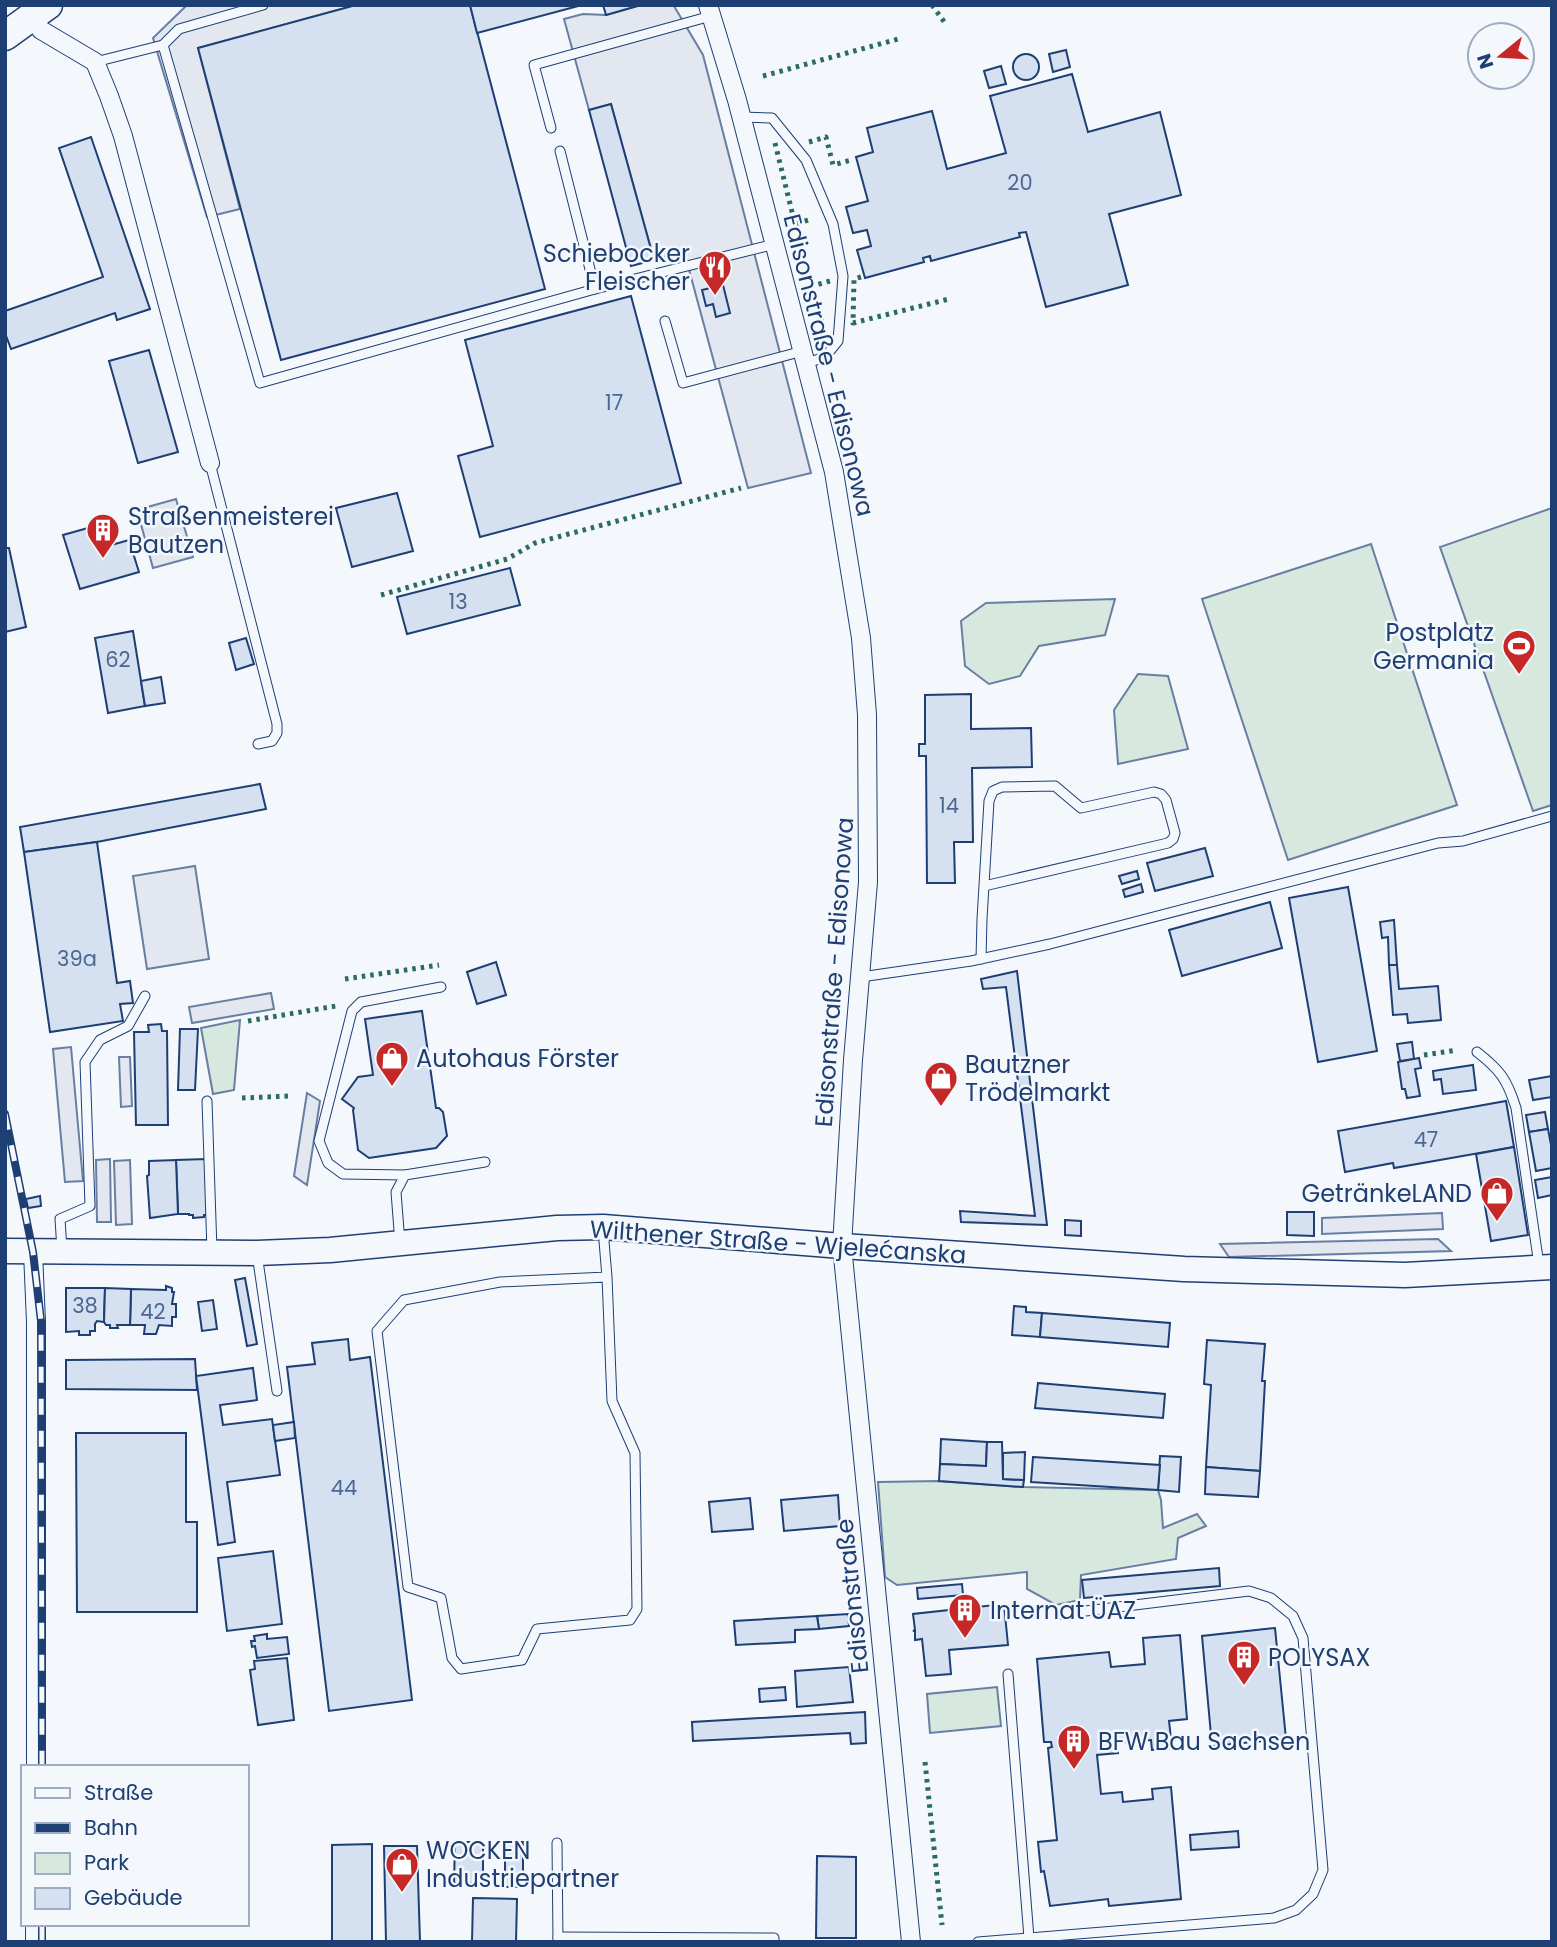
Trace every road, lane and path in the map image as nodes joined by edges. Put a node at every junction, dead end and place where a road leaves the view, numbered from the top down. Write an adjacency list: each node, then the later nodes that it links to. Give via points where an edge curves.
1 (263, 5): 5 (lane, via 179,29)
2 (710, 10): 7 (street, Edisonstraße - Edisonowa); 8 (lane, via 534,65)
3 (40, 11): 4 (main road); 6 (street, via 41,30)
4 (5, 36)
5 (163, 45): 6 (lane); 11 (lane, via 260,383)
6 (95, 62): 14 (street, via 123,136)
7 (742, 117): 10 (street, Edisonstraße - Edisonowa); 13 (lane, via 772,118 806,160 833,224 843,276 838,341 825,357)
8 (551, 128)
9 (560, 151): 11 (lane)
10 (775, 244): 11 (lane); 13 (street, Edisonstraße - Edisonowa)
11 (596, 289)
12 (665, 321): 13 (lane, via 683,383)
13 (805, 357): 19 (street, Edisonstraße - Edisonowa, via 834,472 867,715 868,882)
14 (210, 463): 15 (lane, via 277,724 272,741)
15 (258, 744)
16 (1552, 816): 18 (lane)
17 (984, 886): 17 (lane, via 993,791 1055,786 1081,808 1154,792 1166,800 1175,833 1168,844); 18 (lane)
18 (981, 958): 19 (lane)
19 (861, 977): 28 (street, Edisonstraße - Edisonowa)
20 (441, 987): 25 (lane, via 361,1002 352,1011 319,1141 328,1163 343,1174)
21 (145, 996): 31 (lane, via 128,1026 100,1040 85,1062 90,1206 61,1219)
22 (1477, 1052): 34 (lane, via 1498,1068 1510,1089)
23 (206, 1101): 32 (lane)
24 (485, 1162): 25 (lane)
25 (405, 1175): 27 (lane, via 396,1192)
26 (603, 1227): 27 (main road, Wilthener Straße - Wjelećanska); 28 (main road, Wilthener Straße - Wjelećanska); 35 (lane)
27 (400, 1245): 33 (main road, Wilthener Straße - Wjelećanska)
28 (842, 1246): 34 (main road, Wilthener Straße - Wjelećanska, via 1184,1269 1405,1275); 44 (street, Edisonstraße)
29 (5, 1251): 30 (main road, Wilthener Straße - Wjelećanska)
30 (33, 1252): 31 (main road, Wilthener Straße - Wjelećanska); 39 (street)
31 (62, 1252): 32 (main road, Wilthener Straße - Wjelećanska)
32 (212, 1253): 33 (main road, Wilthener Straße - Wjelećanska)
33 (257, 1253): 36 (lane)
34 (1546, 1268)
35 (607, 1277): 35 (lane, via 500,1282 404,1300 377,1331 408,1587 441,1598 452,1658 461,1669 522,1660 537,1629 630,1620 637,1609 635,1453 612,1401)
36 (276, 1391)
37 (1061, 1614): 41 (lane, via 1249,1591 1272,1598 1293,1616 1303,1638 1323,1870 1313,1894 1296,1910 1273,1917)
38 (1008, 1674): 41 (lane)
39 (36, 1765)
40 (557, 1843): 42 (lane)
41 (1028, 1938): 45 (lane)
42 (558, 1940): 43 (lane, via 774,1938)
43 (774, 1942)
44 (911, 1942)
45 (978, 1942)

